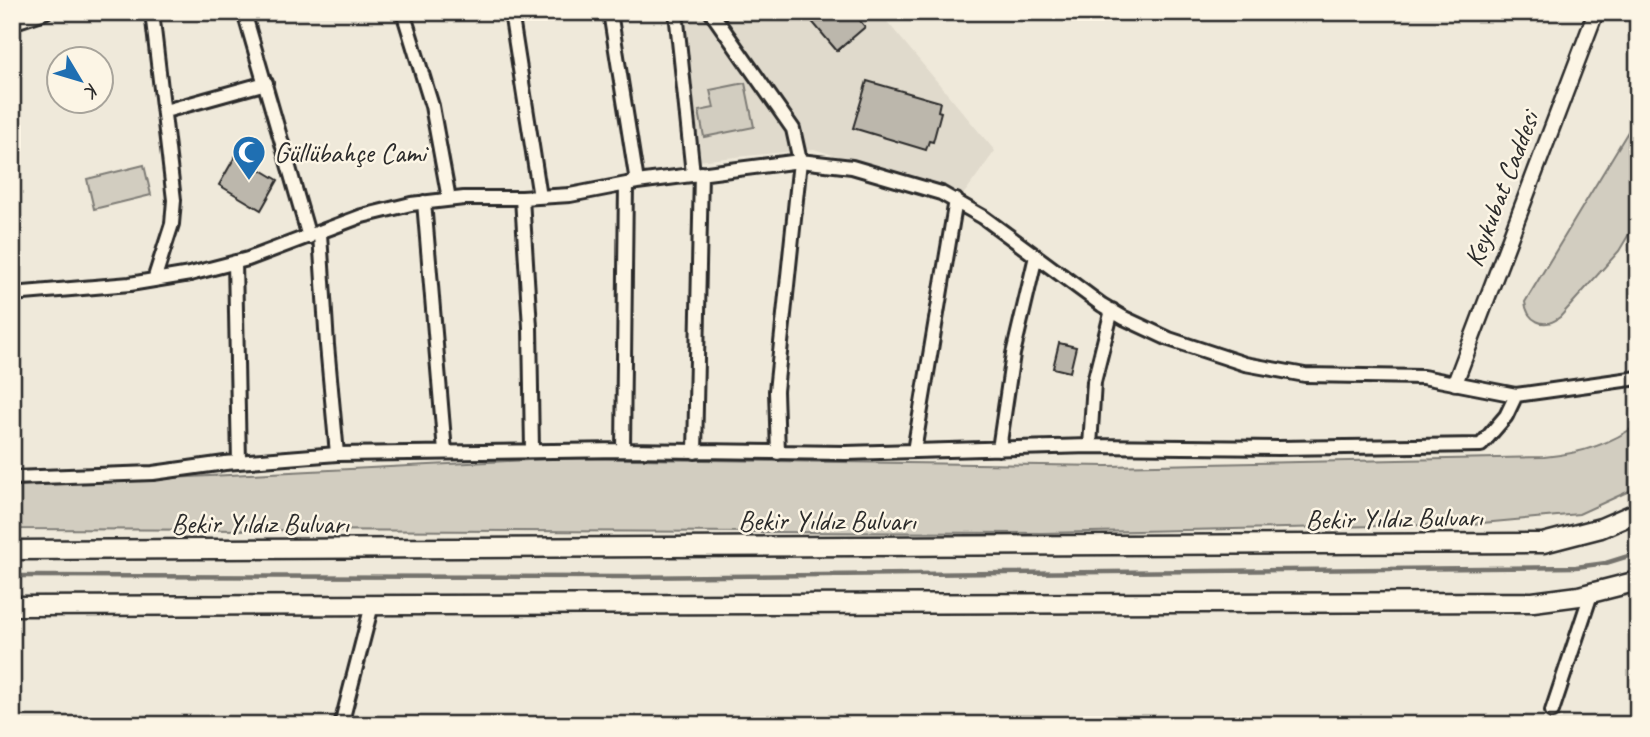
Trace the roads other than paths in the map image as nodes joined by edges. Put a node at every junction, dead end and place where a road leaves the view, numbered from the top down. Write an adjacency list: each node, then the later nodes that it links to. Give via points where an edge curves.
1 (45, 12): 10 (street)
2 (152, 12): 12 (street)
3 (244, 12): 11 (street)
4 (403, 12): 18 (street, via 432,106)
5 (511, 12): 16 (street)
6 (610, 12): 15 (street)
7 (676, 12): 14 (street)
8 (711, 12): 13 (street, via 793,129)
9 (1596, 12): 28 (street, Keykubat Caddesi)
10 (12, 23)
11 (266, 83): 12 (street); 21 (street)
12 (164, 111): 24 (street, via 174,200 172,224)
13 (800, 161): 14 (street); 19 (street, via 852,167); 37 (street, via 776,391)
14 (697, 174): 15 (street); 35 (street)
15 (632, 183): 16 (street); 33 (street)
16 (540, 197): 17 (street)
17 (522, 198): 18 (street); 32 (street)
18 (449, 199): 20 (street)
19 (956, 200): 22 (street); 34 (street)
20 (424, 202): 21 (street, via 362,216); 36 (street)
21 (314, 235): 23 (street); 38 (street)
22 (1036, 256): 26 (street); 31 (street, via 1015,343)
23 (235, 262): 24 (street); 39 (street)
24 (154, 280): 25 (street)
25 (12, 294)
26 (1112, 310): 28 (street, via 1169,339 1263,369 1305,375 1399,375); 30 (street, via 1094,382)
27 (1638, 379): 29 (street)
28 (1455, 383): 29 (street)
29 (1516, 396): 30 (street, via 1481,445)
30 (1090, 446): 31 (street)
31 (999, 449): 34 (street)
32 (532, 450): 33 (street); 36 (street)
33 (624, 450): 35 (street)
34 (914, 451): 37 (street)
35 (695, 452): 37 (street)
36 (445, 453): 38 (street)
37 (778, 453)
38 (337, 454): 39 (street)
39 (239, 462): 40 (street, via 153,473)
40 (12, 478)
41 (1638, 512): 42 (main road, Bekir Yıldız Bulvarı, via 1601,528 1543,543)
42 (12, 550)
43 (1638, 581): 44 (main road)
44 (1591, 594): 45 (main road, via 1533,602); 47 (street)
45 (372, 604): 46 (main road); 48 (street)
46 (12, 606)
47 (1552, 711)
48 (341, 725)

